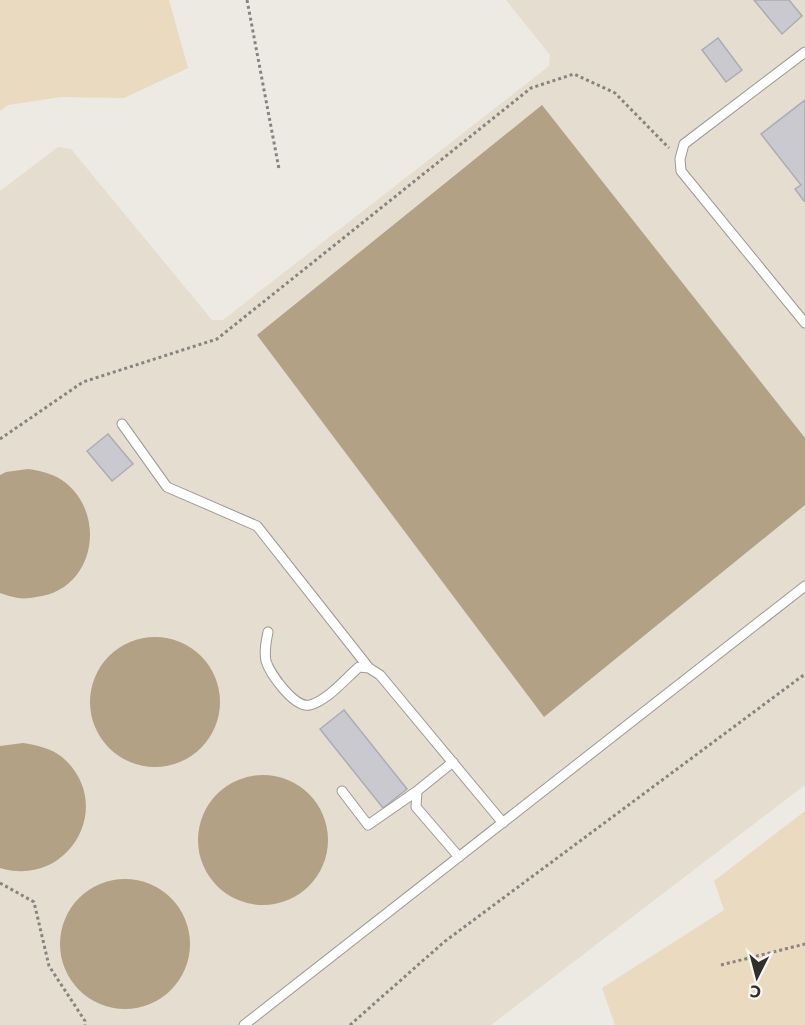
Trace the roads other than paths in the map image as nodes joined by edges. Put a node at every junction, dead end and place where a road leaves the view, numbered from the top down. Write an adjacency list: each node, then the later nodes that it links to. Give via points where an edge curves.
1 (805, 52): 2 (lane, via 684,144 680,159 681,171)
2 (804, 321)
3 (122, 424): 6 (lane, via 167,487 257,526)
4 (805, 586): 10 (lane)
5 (268, 632): 6 (lane, via 266,660 274,677 298,704 308,706 321,700 359,667)
6 (369, 668): 7 (lane, via 380,675)
7 (453, 762): 9 (lane); 10 (lane)
8 (342, 791): 9 (lane, via 368,825)
9 (417, 791): 11 (lane, via 416,807)
10 (503, 823): 11 (lane)
11 (459, 857): 12 (lane)
12 (244, 1025)

